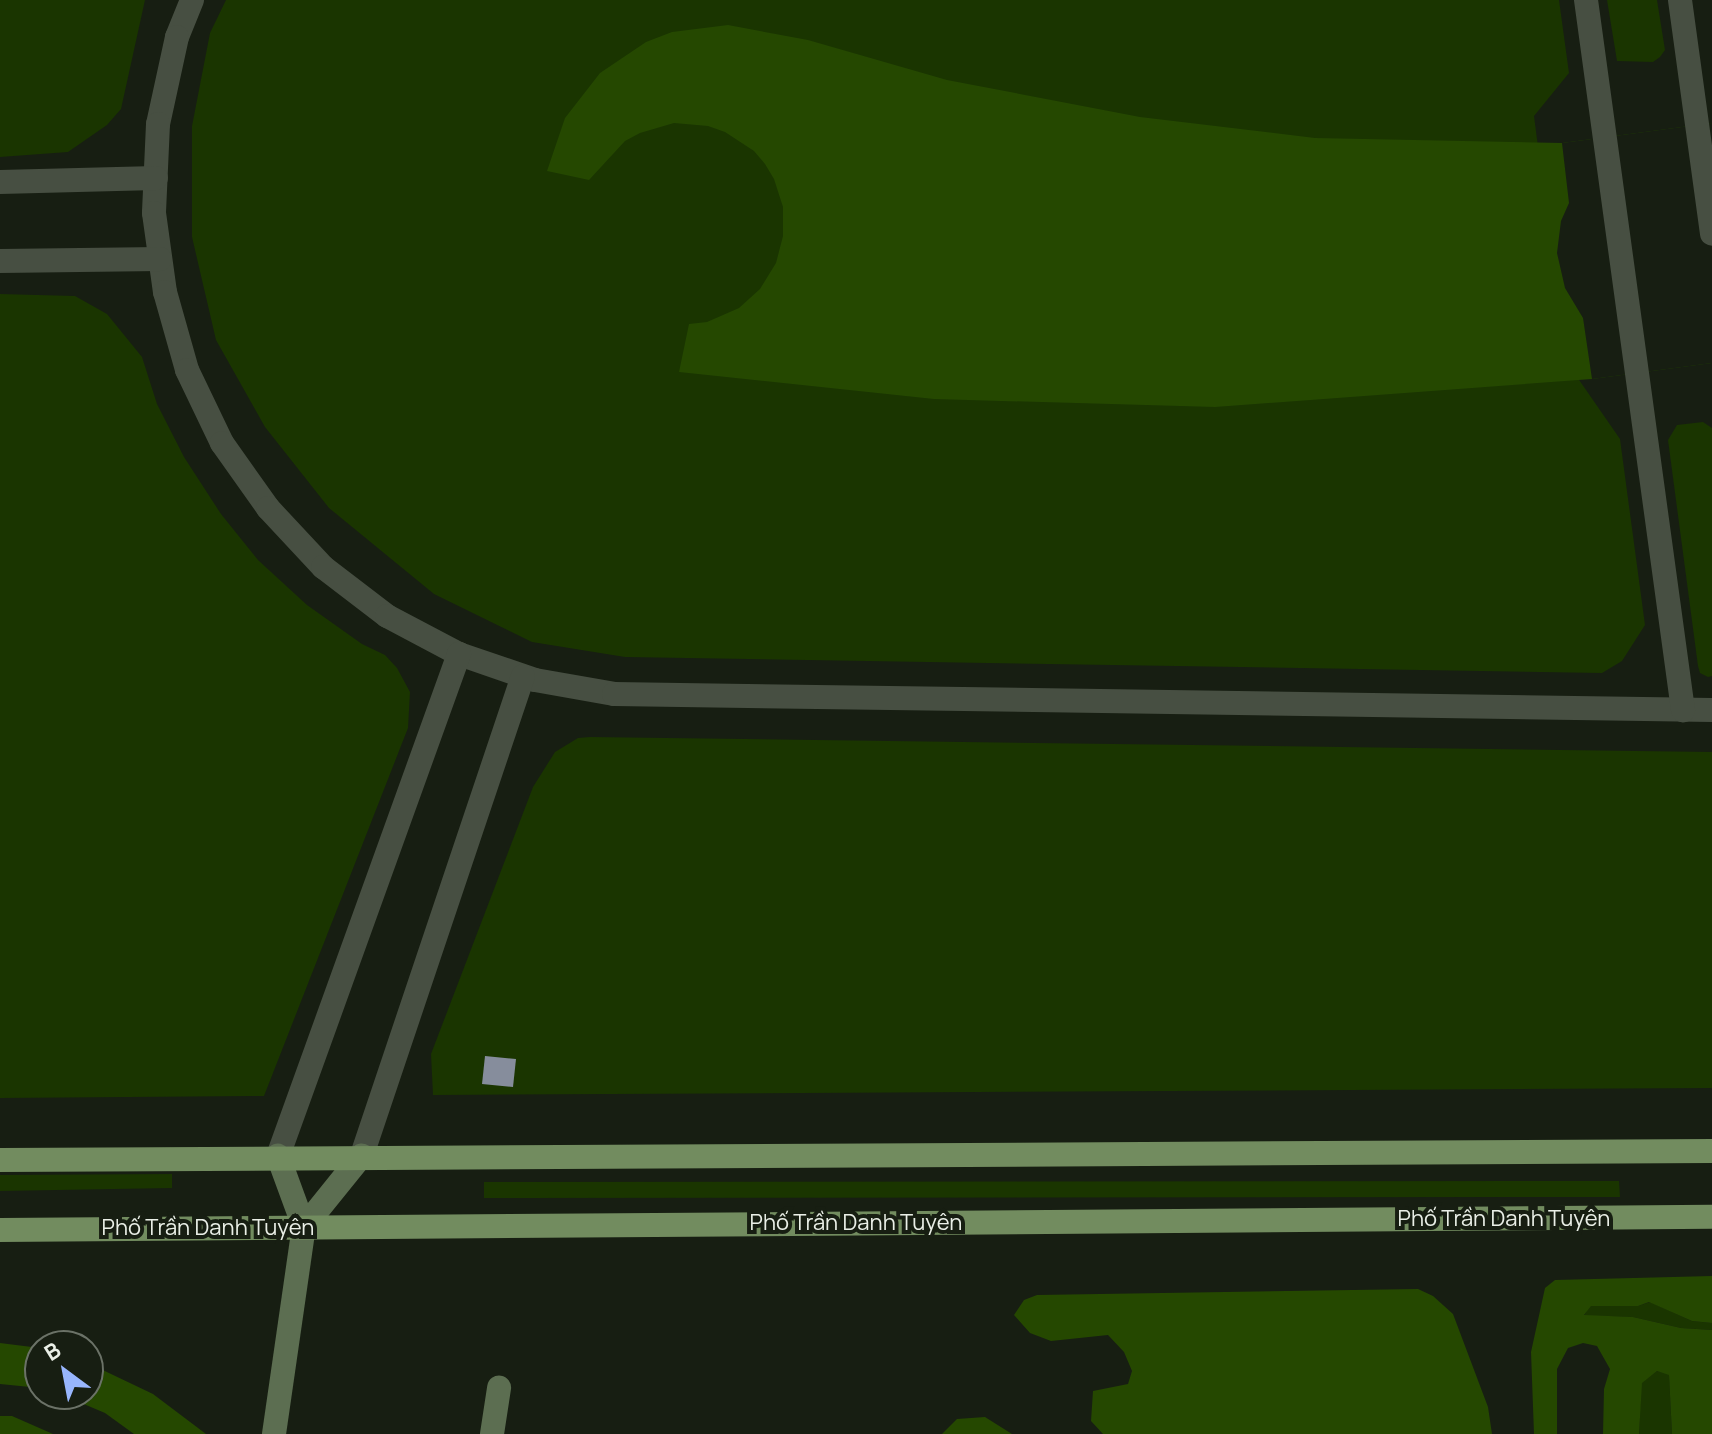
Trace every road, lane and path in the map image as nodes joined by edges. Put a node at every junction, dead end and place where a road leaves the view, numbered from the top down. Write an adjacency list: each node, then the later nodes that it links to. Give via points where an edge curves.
1 (192, 0): 4 (street, via 177,37 158,124)
2 (1586, 0): 11 (street)
3 (1680, 0): 6 (street)
4 (156, 178): 5 (street); 7 (street)
5 (0, 182)
6 (1712, 234)
7 (160, 259): 8 (street); 9 (street, via 187,370 222,443 268,508 323,567 355,592 387,616)
8 (0, 261)
9 (459, 654): 10 (street); 15 (street)
10 (523, 676): 11 (street, via 614,694); 14 (street)
11 (1683, 710): 12 (street)
12 (1712, 710)
13 (1712, 1151): 14 (main road)
14 (362, 1155): 15 (main road); 18 (street)
15 (278, 1156): 16 (main road); 18 (street)
16 (0, 1160)
17 (1712, 1217): 18 (main road, Phố Trần Danh Tuyên)
18 (304, 1227): 19 (main road, Phố Trần Danh Tuyên); 21 (street)
19 (0, 1230)
20 (499, 1388): 22 (street)
21 (275, 1425)
22 (492, 1434)

